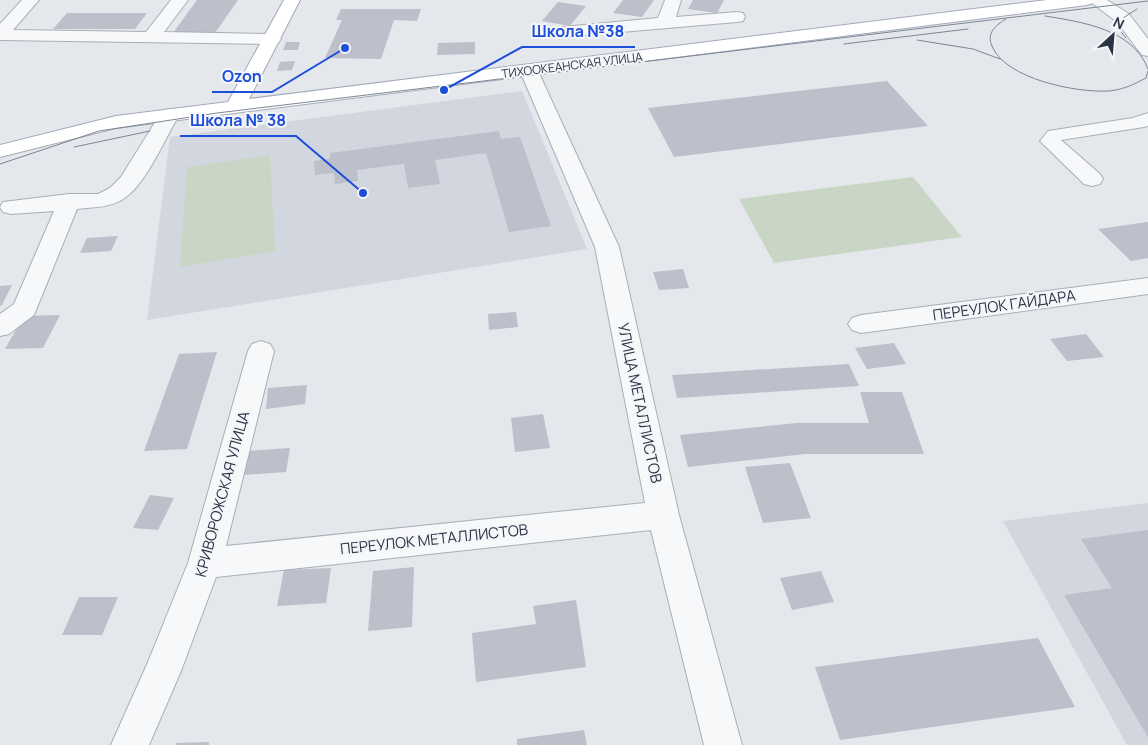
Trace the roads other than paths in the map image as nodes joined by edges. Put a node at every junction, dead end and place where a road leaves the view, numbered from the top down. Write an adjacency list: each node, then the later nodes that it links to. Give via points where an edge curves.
1 (31, 0): 11 (street)
2 (180, 0): 12 (street)
3 (292, 0): 13 (main road)
4 (673, 0): 9 (street)
5 (1087, 0): 7 (main road, ТИХООКЕАНСКАЯ УЛИЦА)
6 (1096, 0): 15 (street, via 1123,18)
7 (1066, 1): 14 (main road, ТИХООКЕАНСКАЯ УЛИЦА)
8 (739, 8): 9 (street); 14 (street)
9 (665, 22): 10 (street)
10 (564, 32)
11 (0, 35): 12 (street)
12 (151, 37): 13 (street)
13 (272, 39): 17 (main road)
14 (734, 45): 16 (main road, ТИХООКЕАНСКАЯ УЛИЦА)
15 (1148, 51)
16 (529, 71): 17 (main road, ТИХООКЕАНСКАЯ УЛИЦА); 28 (street, УЛИЦА МЕТАЛЛИСТОВ, via 607,247)
17 (236, 106): 18 (main road, ТИХООКЕАНСКАЯ УЛИЦА)
18 (169, 115): 20 (main road, ТИХООКЕАНСКАЯ УЛИЦА, via 116,122); 22 (street, via 130,181 118,193 102,200)
19 (1148, 118): 21 (street, via 1137,123 1055,135 1050,141)
20 (0, 151)
21 (1092, 179)
22 (69, 202): 23 (street); 26 (street, via 26,310)
23 (11, 207)
24 (1148, 286): 25 (street, ПЕРЕУЛОК ГАЙДАРА)
25 (861, 324)
26 (0, 327)
27 (261, 351): 29 (street, КРИВОРОЖСКАЯ УЛИЦА)
28 (664, 515): 29 (street, ПЕРЕУЛОК МЕТАЛЛИСТОВ); 31 (street, УЛИЦА МЕТАЛЛИСТОВ)
29 (205, 563): 30 (street, КРИВОРОЖСКАЯ УЛИЦА)
30 (130, 745)
31 (723, 745)

